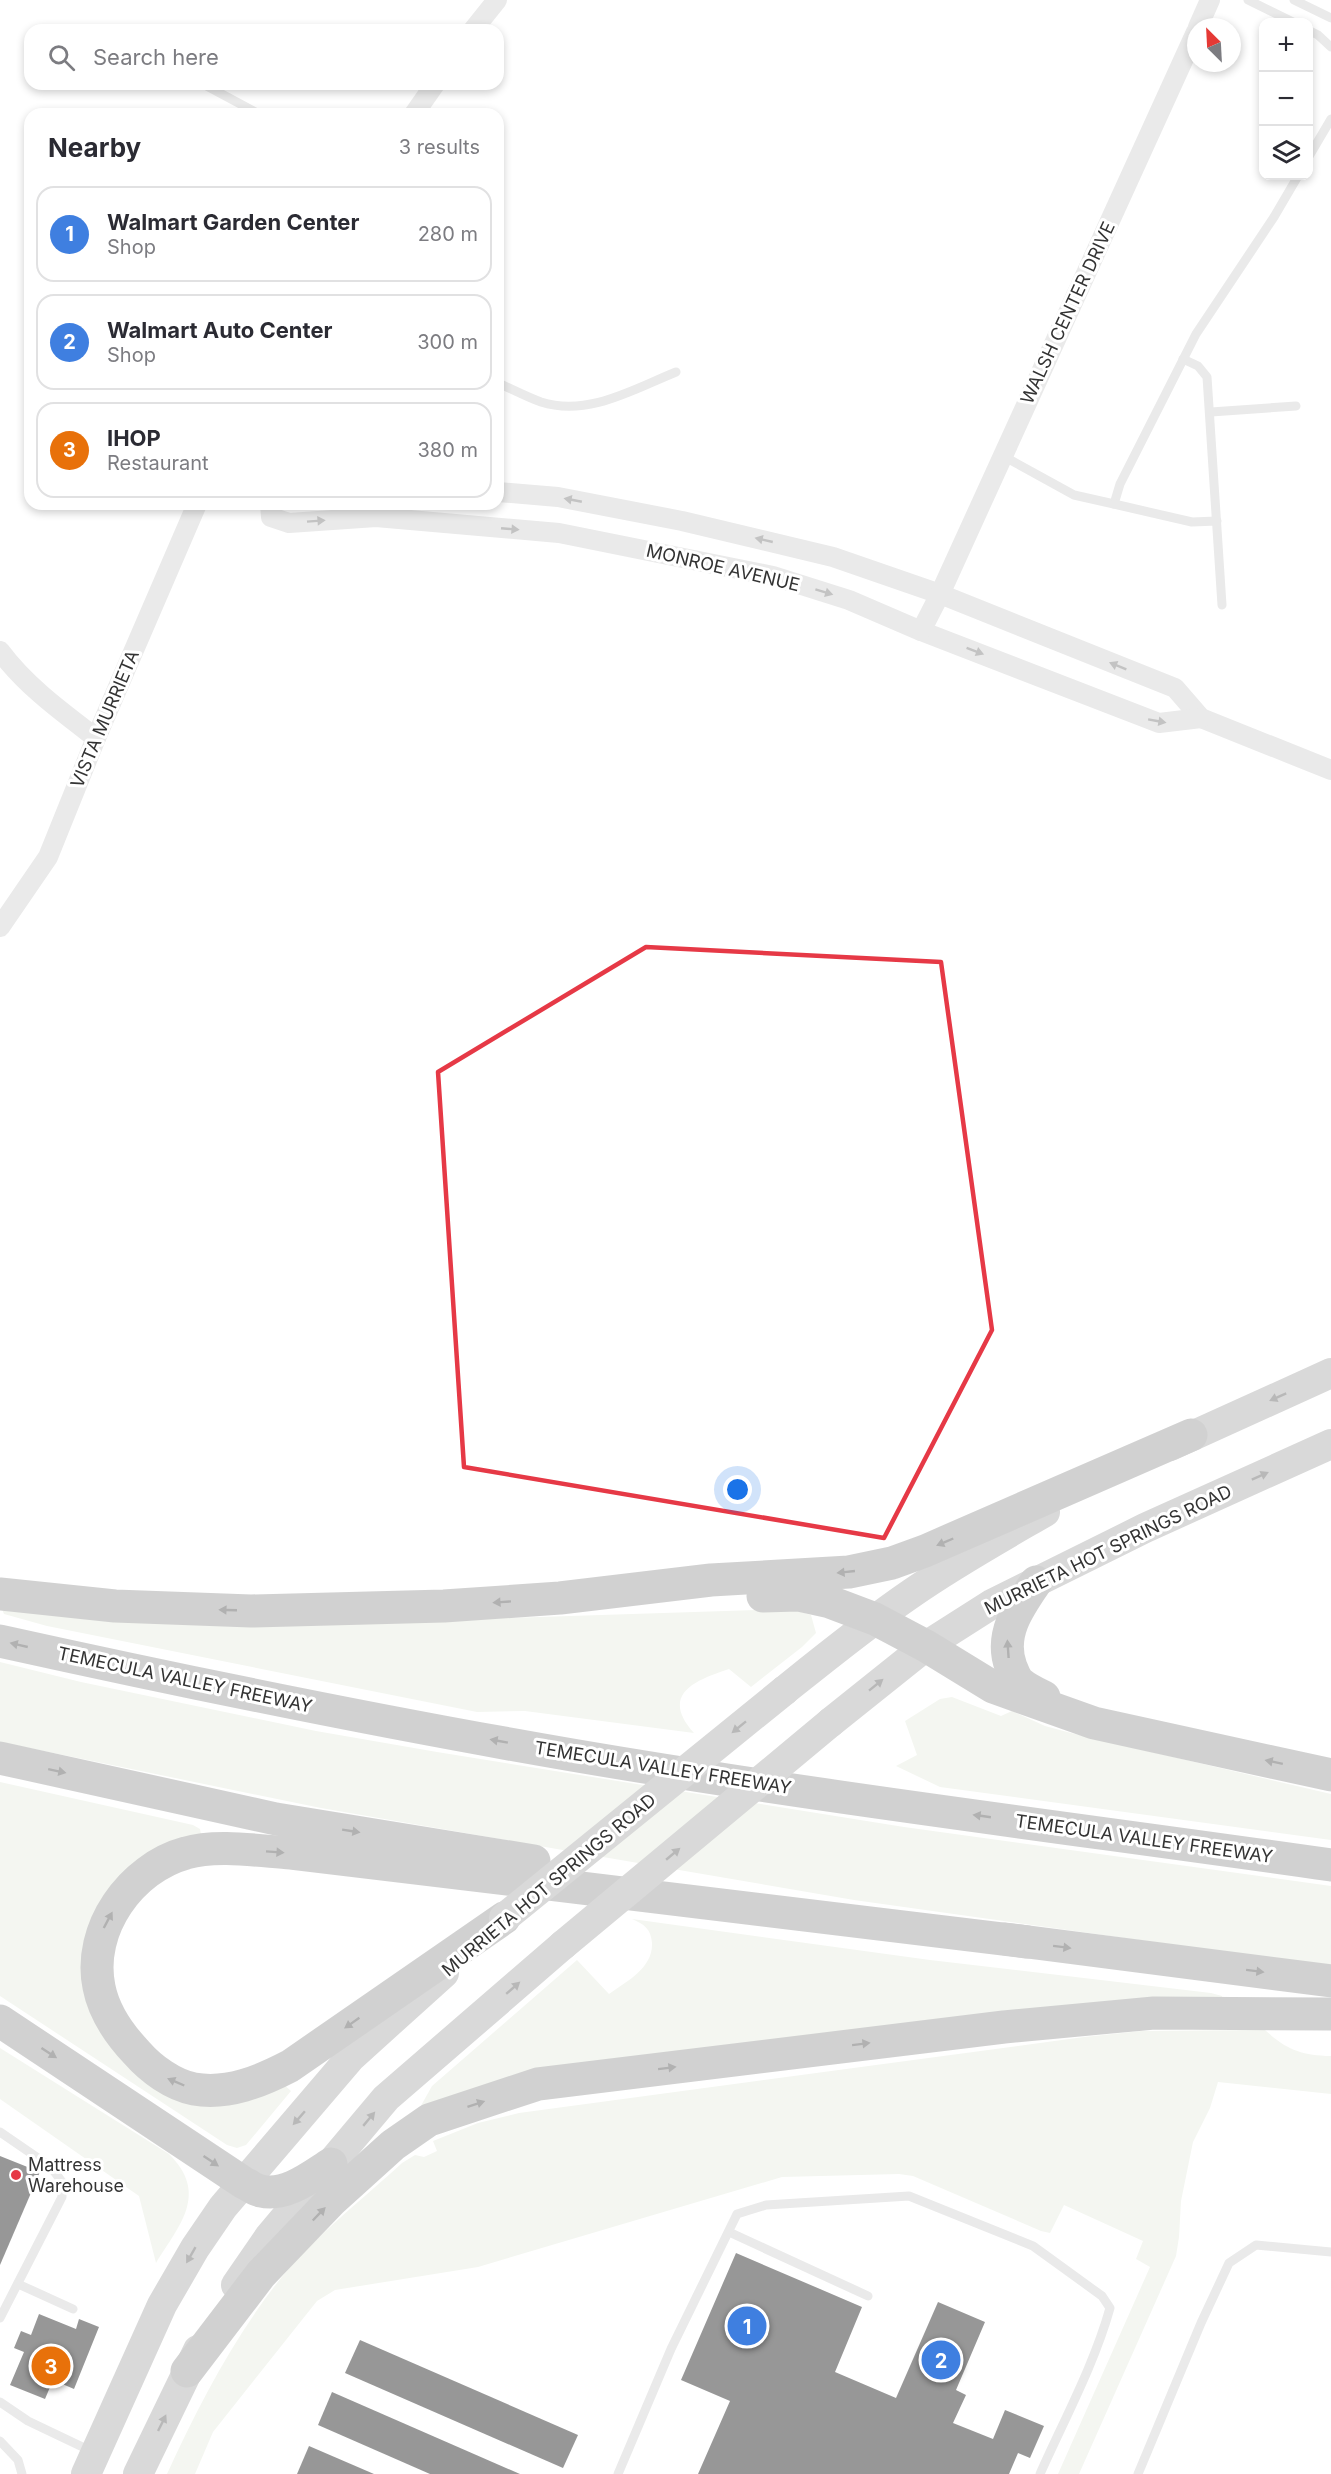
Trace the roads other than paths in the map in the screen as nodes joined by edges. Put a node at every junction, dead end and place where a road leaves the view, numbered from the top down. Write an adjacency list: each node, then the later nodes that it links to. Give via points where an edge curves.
1 (497, 0): 8 (street)
2 (1210, 0): 5 (street)
3 (1248, 0): 6 (lane)
4 (1294, 0): 7 (lane)
5 (1202, 18)
6 (1285, 18)
7 (1331, 18)
8 (478, 24)
9 (1313, 32): 10 (lane)
10 (1331, 47)
11 (1187, 52): 24 (street, WALSH CENTER DRIVE)
12 (213, 90): 14 (lane)
13 (431, 90): 15 (street)
14 (248, 108)
15 (418, 108)
16 (1331, 119): 17 (lane)
17 (1313, 150)
18 (1296, 180): 19 (lane)
19 (1183, 359): 23 (lane, via 1198,366 1207,377); 26 (lane, via 1120,484)
20 (676, 372): 21 (lane, via 587,405 542,402)
21 (504, 386)
22 (1296, 406): 23 (lane)
23 (1211, 411): 29 (lane)
24 (1003, 456): 26 (lane, via 1074,495); 30 (street, WALSH CENTER DRIVE)
25 (504, 492): 30 (street, MONROE AVENUE, one-way to 25, via 833,557 694,524 558,497)
26 (1114, 504): 29 (lane, via 1192,522)
27 (194, 510): 35 (street, VISTA MURRIETA)
28 (270, 510): 32 (street, MONROE AVENUE, one-way to 32, via 271,516 289,523 376,517 559,533 773,576 849,600)
29 (1217, 521): 31 (lane)
30 (940, 594): 32 (street, WALSH CENTER DRIVE); 34 (street, MONROE AVENUE, one-way to 30, via 1175,688)
31 (1222, 605)
32 (921, 631): 34 (street, MONROE AVENUE, one-way to 34, via 1159,723)
33 (0, 651): 35 (street, via 50,702)
34 (1201, 718): 36 (street, MONROE AVENUE)
35 (96, 738): 37 (street, VISTA MURRIETA, via 48,857)
36 (1331, 770)
37 (0, 927)
38 (1331, 1373): 39 (main road, MURRIETA HOT SPRINGS ROAD, one-way to 39)
39 (1191, 1435): 43 (highway, one-way to 43, via 892,1563 849,1572 711,1580); 44 (main road, MURRIETA HOT SPRINGS ROAD, via 1081,1491 977,1551)
40 (1331, 1444): 41 (main road, MURRIETA HOT SPRINGS ROAD, one-way to 40)
41 (1036, 1581): 46 (main road, MURRIETA HOT SPRINGS ROAD); 47 (highway, one-way to 41, via 1018,1682 1010,1665 1006,1647 1010,1627)
42 (0, 1594): 43 (highway, one-way to 42, via 397,1608 251,1611 115,1606)
43 (561, 1598): 44 (highway, via 798,1595)
44 (875, 1619): 46 (highway); 51 (main road, MURRIETA HOT SPRINGS ROAD, one-way to 51, bridge)
45 (0, 1641): 50 (highway, TEMECULA VALLEY FREEWAY, one-way to 45, via 829,1795 575,1755 327,1711)
46 (926, 1646): 47 (highway, via 993,1687); 57 (main road, MURRIETA HOT SPRINGS ROAD, one-way to 46, bridge, via 386,2098 563,1945)
47 (1094, 1723): 49 (highway, one-way to 47)
48 (0, 1758): 52 (highway, one-way to 52, via 276,1819)
49 (1331, 1775)
50 (1331, 1864)
51 (504, 1918): 52 (highway, one-way to 52, via 290,2066 260,2082 227,2089 194,2089 165,2077 145,2062 107,2012 99,1985 103,1930 117,1903 133,1884 186,1853 218,1849 291,1853); 58 (main road, MURRIETA HOT SPRINGS ROAD, one-way to 58, via 351,2057)
52 (1027, 1942): 53 (highway, one-way to 53)
53 (1331, 1981)
54 (1331, 2014): 65 (highway, one-way to 54, via 261,2274 331,2201 393,2145 429,2120 538,2084 1004,2027 1154,2013)
55 (0, 2021): 58 (highway, one-way to 58)
56 (0, 2132): 61 (lane, via 51,2167 62,2182 63,2197)
57 (331, 2164): 58 (highway, via 304,2182 282,2190 261,2192); 65 (main road, MURRIETA HOT SPRINGS ROAD, via 269,2237 216,2313)
58 (244, 2183): 68 (main road, MURRIETA HOT SPRINGS ROAD, one-way to 68, via 223,2206 162,2305)
59 (729, 2232): 62 (lane); 71 (lane, via 671,2349); 72 (lane, via 737,2214 765,2205 909,2196 1033,2246 1083,2281 1110,2308)
60 (1331, 2252): 73 (lane, via 1256,2245 1229,2263)
61 (18, 2284): 63 (lane); 64 (lane)
62 (868, 2296)
63 (73, 2309)
64 (0, 2318)
65 (187, 2371): 70 (main road, MURRIETA HOT SPRINGS ROAD, one-way to 65)
66 (0, 2402): 68 (lane)
67 (0, 2441): 69 (lane, via 18,2460)
68 (91, 2464)
69 (22, 2474)
70 (138, 2474)
71 (618, 2474)
72 (1040, 2474)
73 (1138, 2474)

